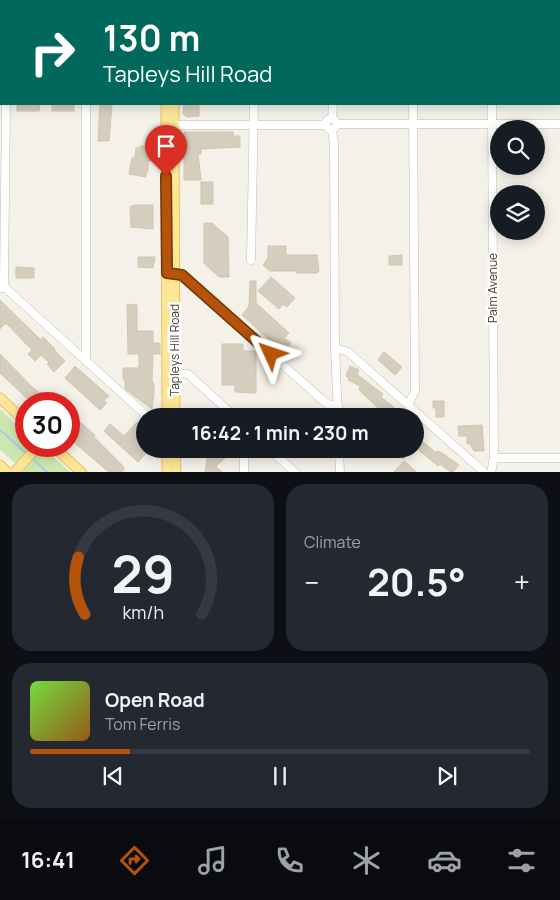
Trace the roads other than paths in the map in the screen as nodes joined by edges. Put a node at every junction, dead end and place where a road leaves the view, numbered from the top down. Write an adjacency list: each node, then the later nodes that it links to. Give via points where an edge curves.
1 (6, 105): 20 (street)
2 (86, 105): 22 (street)
3 (166, 105): 13 (main road, Tapleys Hill Road)
4 (174, 105): 13 (main road, Tapleys Hill Road)
5 (254, 105): 14 (street)
6 (333, 105): 10 (street)
7 (413, 105): 15 (street)
8 (492, 105): 9 (street, Palm Avenue)
9 (492, 120)
10 (332, 124): 14 (street); 15 (street); 21 (street)
11 (545, 124): 12 (street)
12 (560, 124)
13 (170, 125): 14 (street); 19 (main road, Tapleys Hill Road)
14 (254, 125): 18 (street)
15 (413, 125): 16 (street); 25 (street, via 415,391)
16 (490, 125)
17 (492, 175): 39 (street, Palm Avenue)
18 (251, 260)
19 (171, 273): 23 (main road, Tapleys Hill Road); 26 (street, via 182,275 326,404)
20 (1, 286): 22 (street)
21 (334, 348): 25 (street, via 348,352); 26 (street)
22 (86, 361): 27 (street)
23 (171, 372): 28 (main road, Tapleys Hill Road); 29 (main road, Tapleys Hill Road); 30 (street, via 188,374)
24 (0, 398): 31 (main road)
25 (408, 405): 50 (street)
26 (338, 406)
27 (138, 408)
28 (168, 408)
29 (174, 408)
30 (225, 408)
31 (15, 412)
32 (29, 457): 43 (main road)
33 (65, 457): 44 (main road)
34 (167, 458): 45 (main road)
35 (175, 458): 46 (main road)
36 (244, 458): 47 (street)
37 (280, 458): 48 (street)
38 (339, 458): 49 (street)
39 (494, 458): 40 (street); 51 (street, Palm Avenue)
40 (560, 458)
41 (0, 466): 42 (main road)
42 (8, 472)
43 (14, 472)
44 (82, 472)
45 (167, 472)
46 (176, 472)
47 (244, 472)
48 (296, 472)
49 (340, 472)
50 (485, 472)
51 (492, 472)

